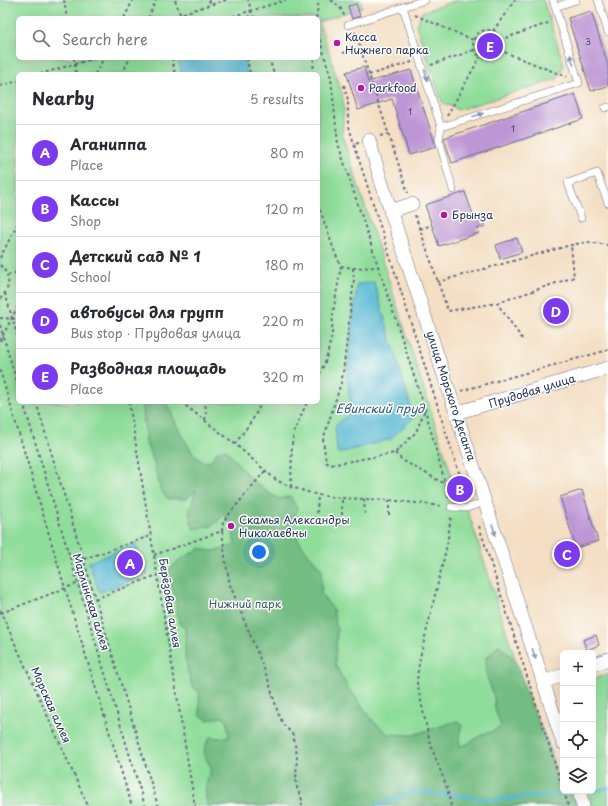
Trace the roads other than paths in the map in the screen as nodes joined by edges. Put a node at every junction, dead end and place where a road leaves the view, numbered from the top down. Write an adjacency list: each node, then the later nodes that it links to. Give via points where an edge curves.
1 (425, 0): 5 (lane)
2 (576, 0): 4 (lane)
3 (598, 0): 7 (lane)
4 (554, 3): 8 (lane, one-way to 4, via 579,83)
5 (403, 7): 6 (lane); 8 (lane, one-way to 8)
6 (348, 25)
7 (608, 32)
8 (441, 128): 10 (lane, via 440,145)
9 (369, 140): 13 (street, улица Морского Десанта)
10 (453, 190)
11 (608, 203): 14 (lane, via 597,173 568,183)
12 (412, 204): 13 (street)
13 (390, 211): 16 (street, улица Морского Десанта)
14 (581, 218)
15 (608, 368): 16 (street, Прудовая улица)
16 (456, 413): 17 (street, улица Морского Десанта)
17 (485, 502): 18 (lane, via 467,508); 22 (street, улица Морского Десанта, one-way to 22)
18 (451, 507)
19 (608, 659): 20 (street)
20 (596, 664)
21 (560, 676): 22 (street)
22 (543, 682): 23 (street, улица Морского Десанта)
23 (560, 734)

